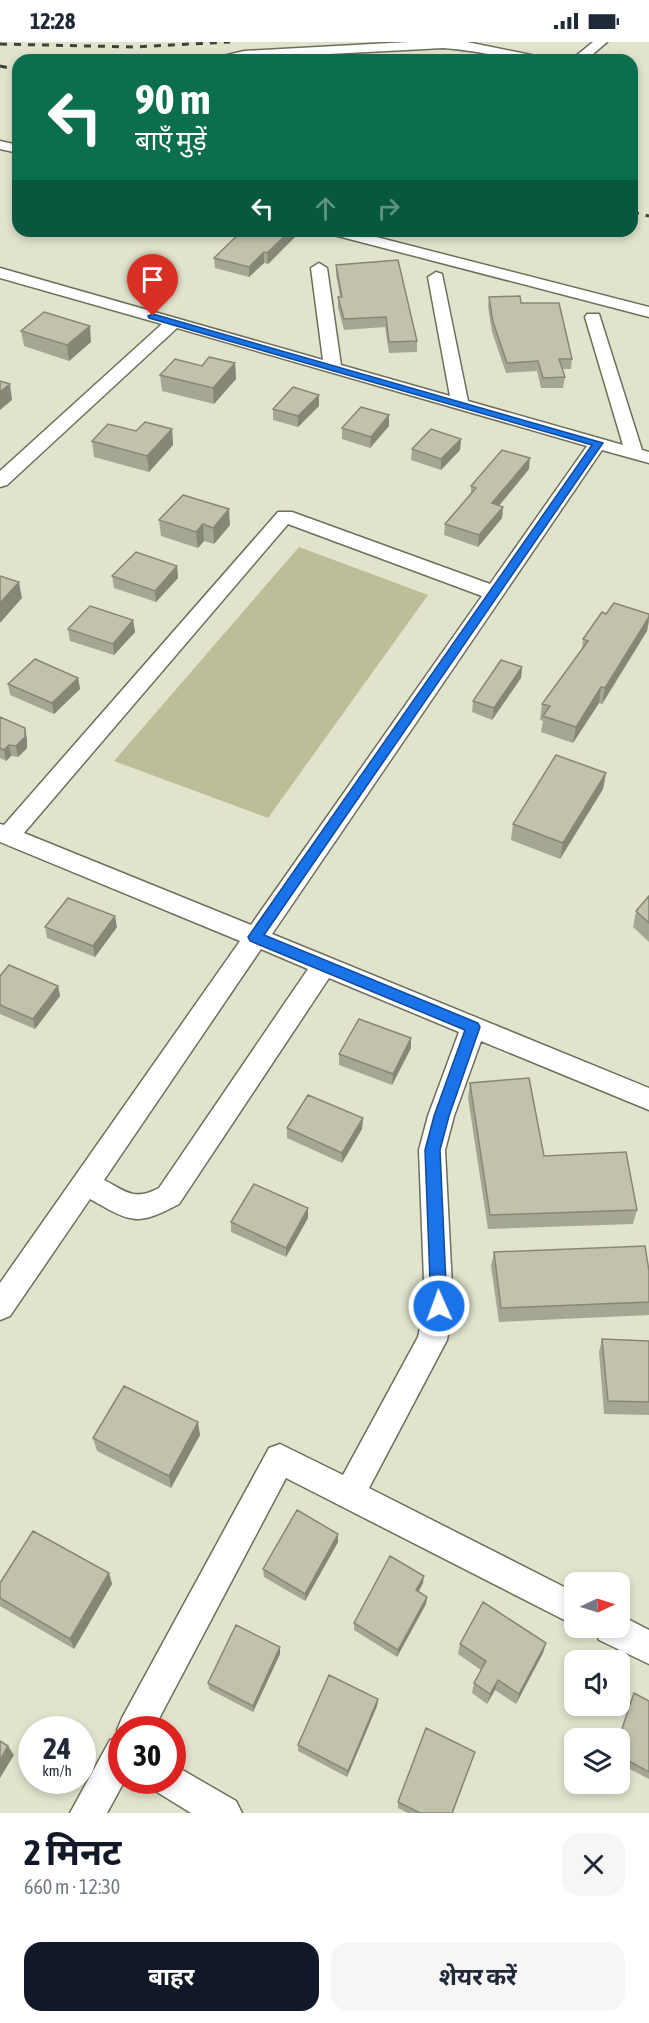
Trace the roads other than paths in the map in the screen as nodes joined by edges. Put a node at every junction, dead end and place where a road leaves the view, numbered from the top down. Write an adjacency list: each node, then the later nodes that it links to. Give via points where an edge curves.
1 (600, 42): 6 (street)
2 (430, 44): 3 (street); 4 (street); 5 (street, via 463,45)
3 (275, 54)
4 (418, 54)
5 (507, 54)
6 (585, 54)
7 (358, 237): 11 (street)
8 (319, 268): 14 (street)
9 (0, 273): 13 (street)
10 (436, 277): 15 (street)
11 (649, 312)
12 (593, 317): 17 (street)
13 (174, 322): 14 (street); 18 (street)
14 (333, 368): 15 (street)
15 (460, 404): 16 (street)
16 (598, 443): 17 (street); 19 (street)
17 (642, 455)
18 (0, 481)
19 (494, 593): 20 (street, via 285,516); 21 (street)
20 (4, 834): 21 (street)
21 (255, 937): 22 (street); 25 (street)
22 (324, 965): 23 (street); 25 (street, via 169,1196 146,1208 127,1206)
23 (473, 1027): 24 (street); 27 (street, via 432,1150 439,1306 432,1340)
24 (649, 1099)
25 (85, 1183): 26 (street)
26 (0, 1307)
27 (349, 1494): 28 (street); 31 (street, via 280,1459)
28 (564, 1604)
29 (630, 1638): 30 (street)
30 (649, 1647)
31 (142, 1716)
32 (108, 1776): 34 (street)
33 (186, 1790): 35 (street)
34 (88, 1813)
35 (224, 1813)

